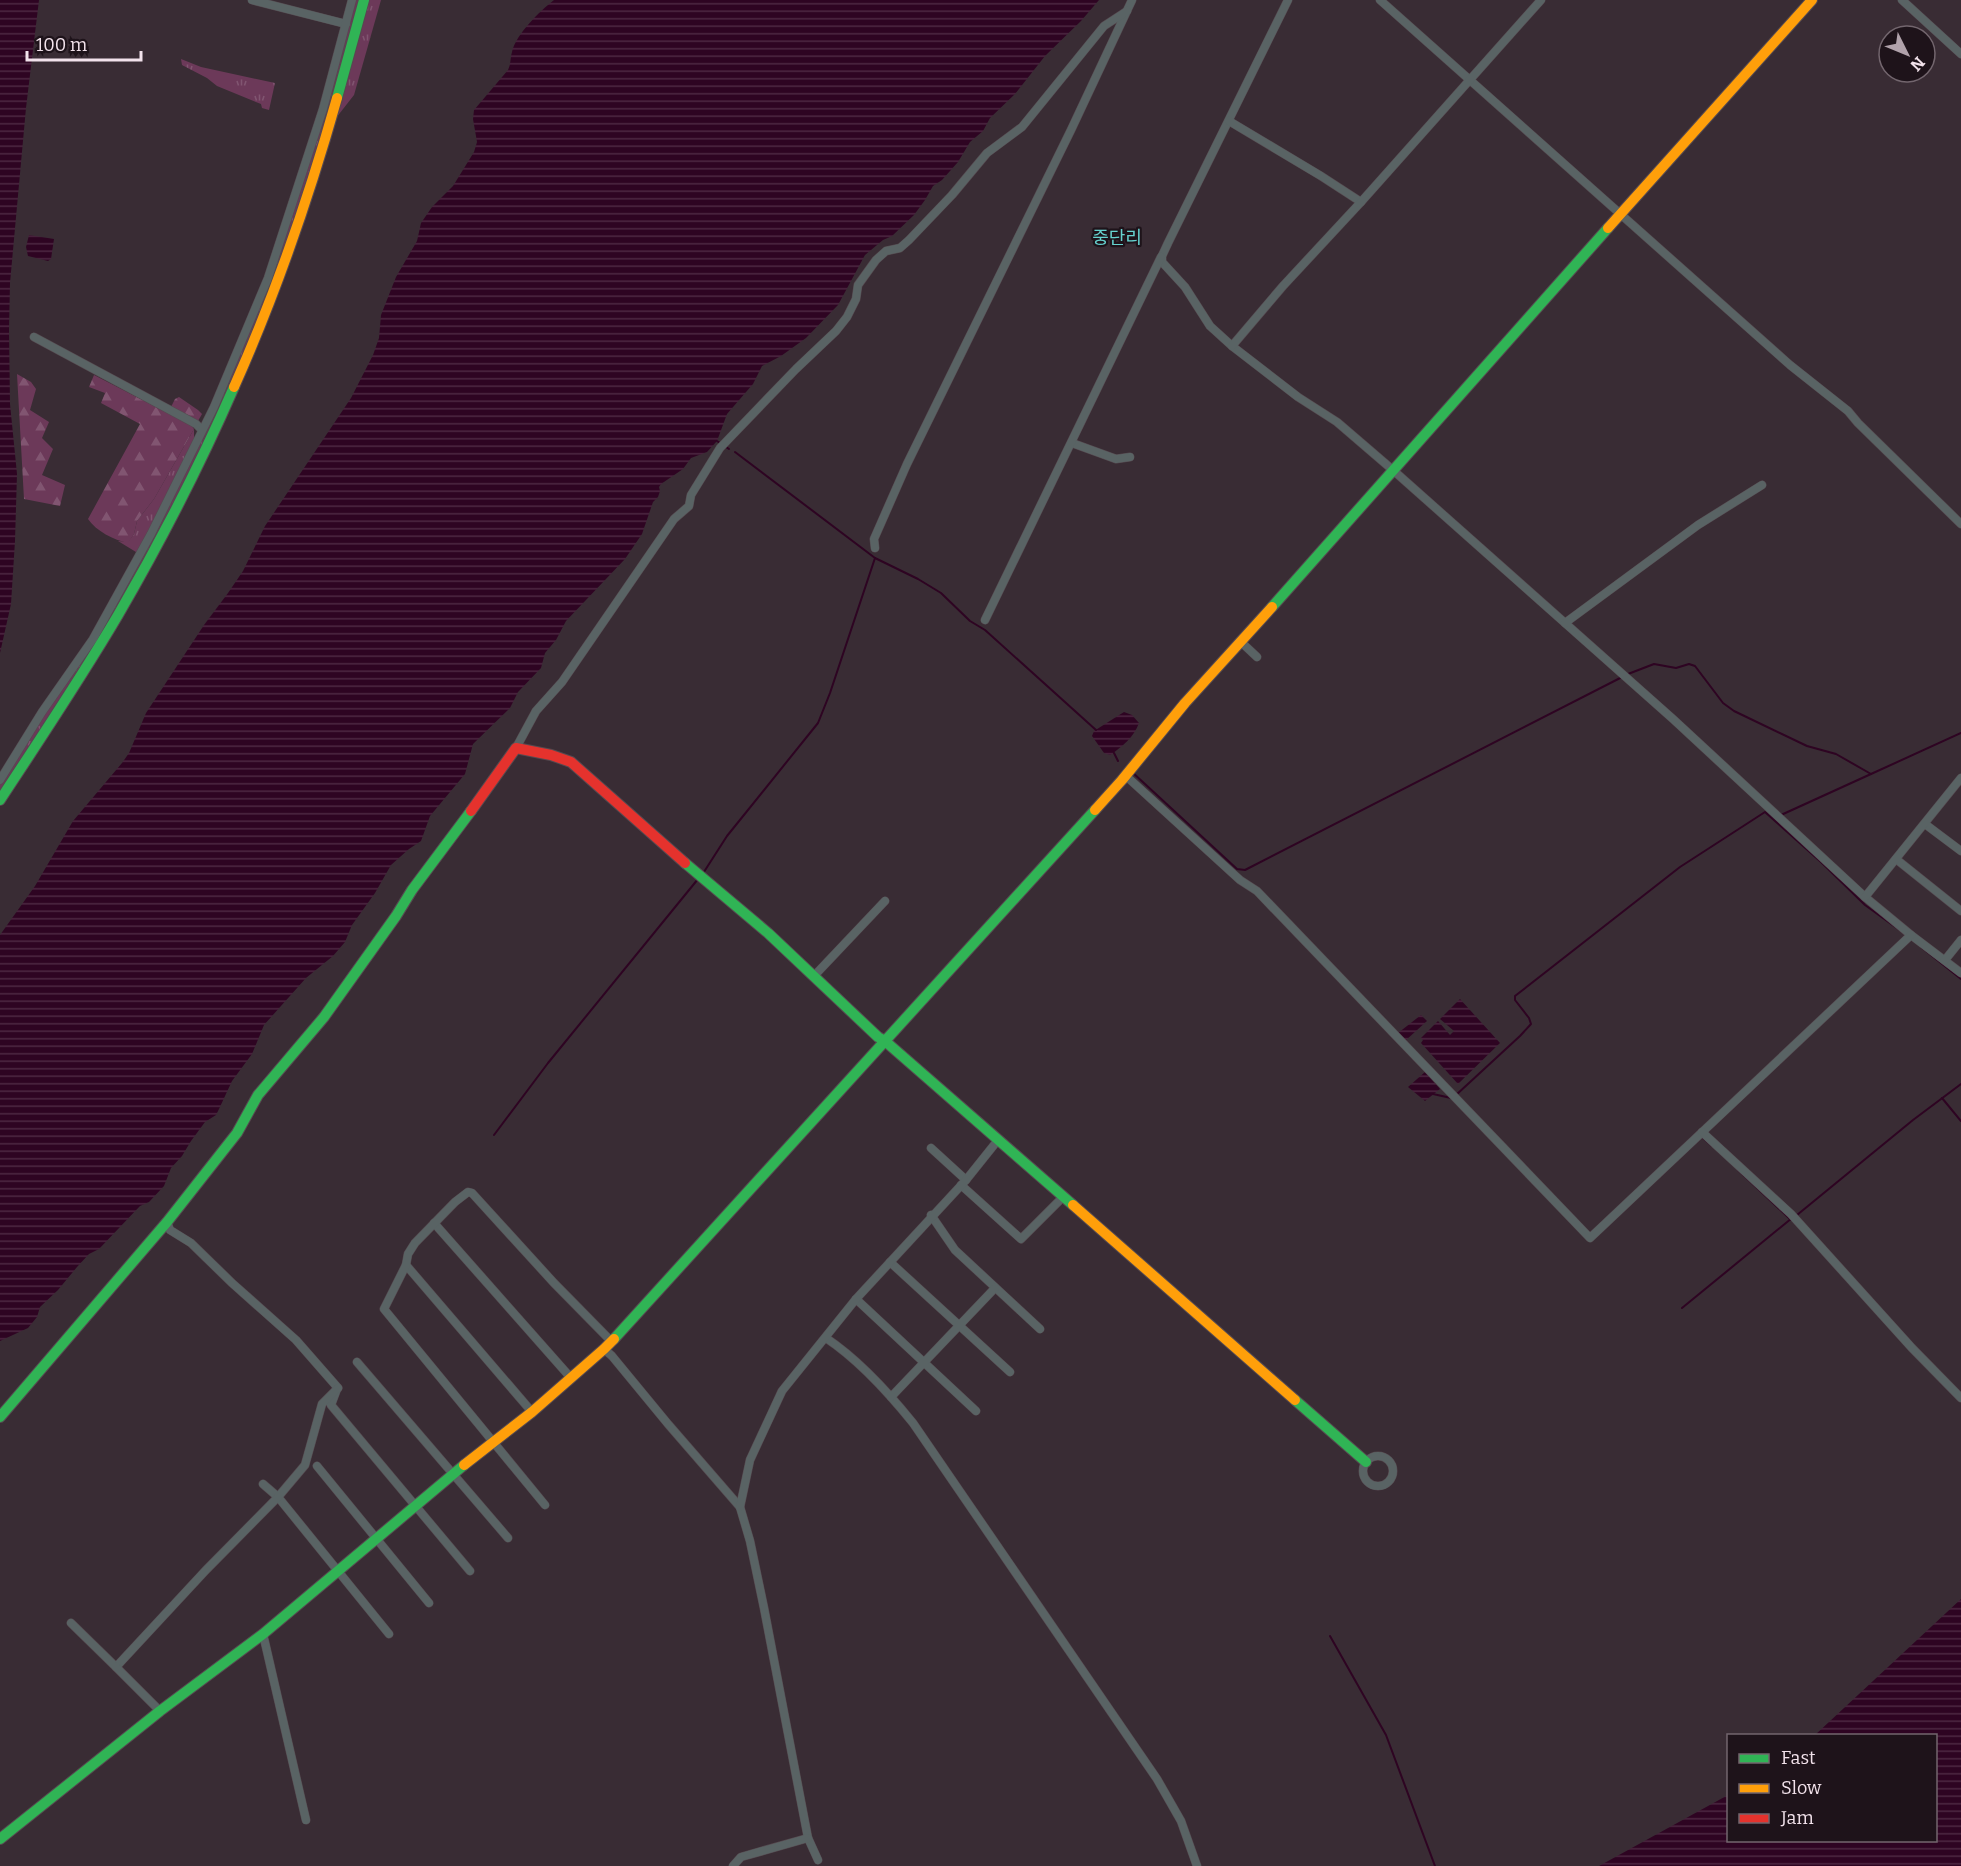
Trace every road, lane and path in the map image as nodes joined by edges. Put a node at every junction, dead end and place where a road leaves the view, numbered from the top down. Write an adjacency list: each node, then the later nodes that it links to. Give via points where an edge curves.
1 (252, 0): 11 (street)
2 (352, 0): 11 (street)
3 (364, 0): 36 (street, via 293,238 274,294 227,404 134,587 78,682)
4 (1132, 0): 10 (street)
5 (1288, 0): 14 (street)
6 (1380, 0): 13 (street)
7 (1541, 0): 13 (street)
8 (1812, 0): 16 (street)
9 (1902, 0): 12 (street)
10 (1127, 11): 26 (street, via 907,464 874,539); 31 (street, via 1104,26 1022,127 987,153 909,240 876,260 858,285 856,299 836,331 720,448 688,506 674,519 562,682 536,711)
11 (346, 24): 20 (street, via 268,278)
12 (1961, 54)
13 (1469, 80): 15 (street); 16 (street)
14 (1229, 121): 15 (street); 17 (street)
15 (1361, 202): 19 (street)
16 (1620, 213): 23 (street); 25 (street, via 1792,367 1848,411)
17 (1162, 256): 19 (street, via 1162,262 1185,287 1210,326); 21 (street)
18 (34, 337): 20 (street)
19 (1232, 346): 23 (street, via 1337,422)
20 (202, 430): 34 (street, via 93,639)
21 (1072, 443): 22 (street, via 1116,459); 27 (street)
22 (1130, 457)
23 (1394, 471): 28 (street); 29 (street)
24 (1762, 485): 28 (street, via 1698,525)
25 (1961, 524)
26 (875, 548)
27 (985, 620)
28 (1565, 623): 40 (street)
29 (1240, 641): 30 (street); 32 (street)
30 (1257, 657)
31 (516, 748): 47 (street, via 552,754 571,762); 55 (street, via 324,1017 258,1095 237,1133)
32 (1126, 776): 48 (street); 49 (street, via 1257,891 1590,1238)
33 (1961, 778): 35 (street)
34 (0, 780)
35 (1958, 789): 37 (street)
36 (0, 800)
37 (1925, 824): 38 (street); 39 (street)
38 (1961, 851)
39 (1896, 860): 40 (street); 42 (street)
40 (1864, 897): 43 (street)
41 (885, 901): 47 (street)
42 (1961, 911)
43 (1911, 935): 45 (street); 49 (street)
44 (1961, 940): 45 (street)
45 (1945, 960): 46 (street)
46 (1961, 973)
47 (814, 976): 48 (street)
48 (885, 1041): 50 (street); 64 (street)
49 (1702, 1132): 71 (street, via 1791,1215)
50 (998, 1140): 52 (street); 53 (street)
51 (931, 1148): 52 (street)
52 (964, 1182): 53 (street, via 1021,1239); 54 (street)
53 (1063, 1197): 76 (street)
54 (932, 1215): 57 (street); 59 (street, via 948,1242)
55 (166, 1222): 69 (street, via 170,1230 191,1243 296,1340); 74 (street)
56 (434, 1223): 58 (street, via 415,1243); 64 (street, via 455,1202 472,1193); 68 (street)
57 (890, 1262): 60 (street); 61 (street)
58 (406, 1265): 73 (street); 75 (street, via 384,1310)
59 (995, 1288): 61 (street); 62 (street)
60 (856, 1299): 63 (street); 65 (street)
61 (959, 1324): 65 (street); 67 (street)
62 (1040, 1329)
63 (826, 1338): 70 (street); 83 (street, via 782,1391 750,1460)
64 (608, 1345): 68 (street); 83 (street, via 612,1356)
65 (923, 1361): 70 (street); 72 (street)
66 (357, 1362): 78 (street)
67 (1010, 1372)
68 (571, 1378): 73 (street)
69 (338, 1388): 80 (street, via 322,1404 305,1465); 82 (street, via 332,1406)
70 (891, 1397): 99 (street, via 913,1423 1157,1779 1181,1821)
71 (1961, 1398)
72 (976, 1411)
73 (532, 1412): 75 (street)
74 (0, 1417)
75 (492, 1442): 78 (street); 81 (street)
76 (1366, 1462): 76 (street, via 1378,1456 1390,1462 1393,1468 1389,1481 1371,1485 1363,1474)
77 (317, 1466): 85 (street)
78 (454, 1474): 82 (street); 84 (street)
79 (263, 1484): 80 (street)
80 (278, 1497): 86 (street); 92 (street)
81 (545, 1505)
82 (415, 1507): 85 (street); 87 (street)
83 (740, 1507): 95 (street)
84 (508, 1538)
85 (377, 1539): 86 (street); 88 (street)
86 (338, 1571): 90 (street); 91 (street)
87 (470, 1571)
88 (429, 1603)
89 (71, 1623): 92 (street)
90 (262, 1634): 93 (street); 94 (street)
91 (389, 1634)
92 (116, 1667): 93 (street)
93 (159, 1710): 96 (street)
94 (306, 1820)
95 (808, 1838): 97 (street); 98 (street, via 741,1857)
96 (0, 1839)
97 (818, 1860)
98 (733, 1866)
99 (1197, 1866)

